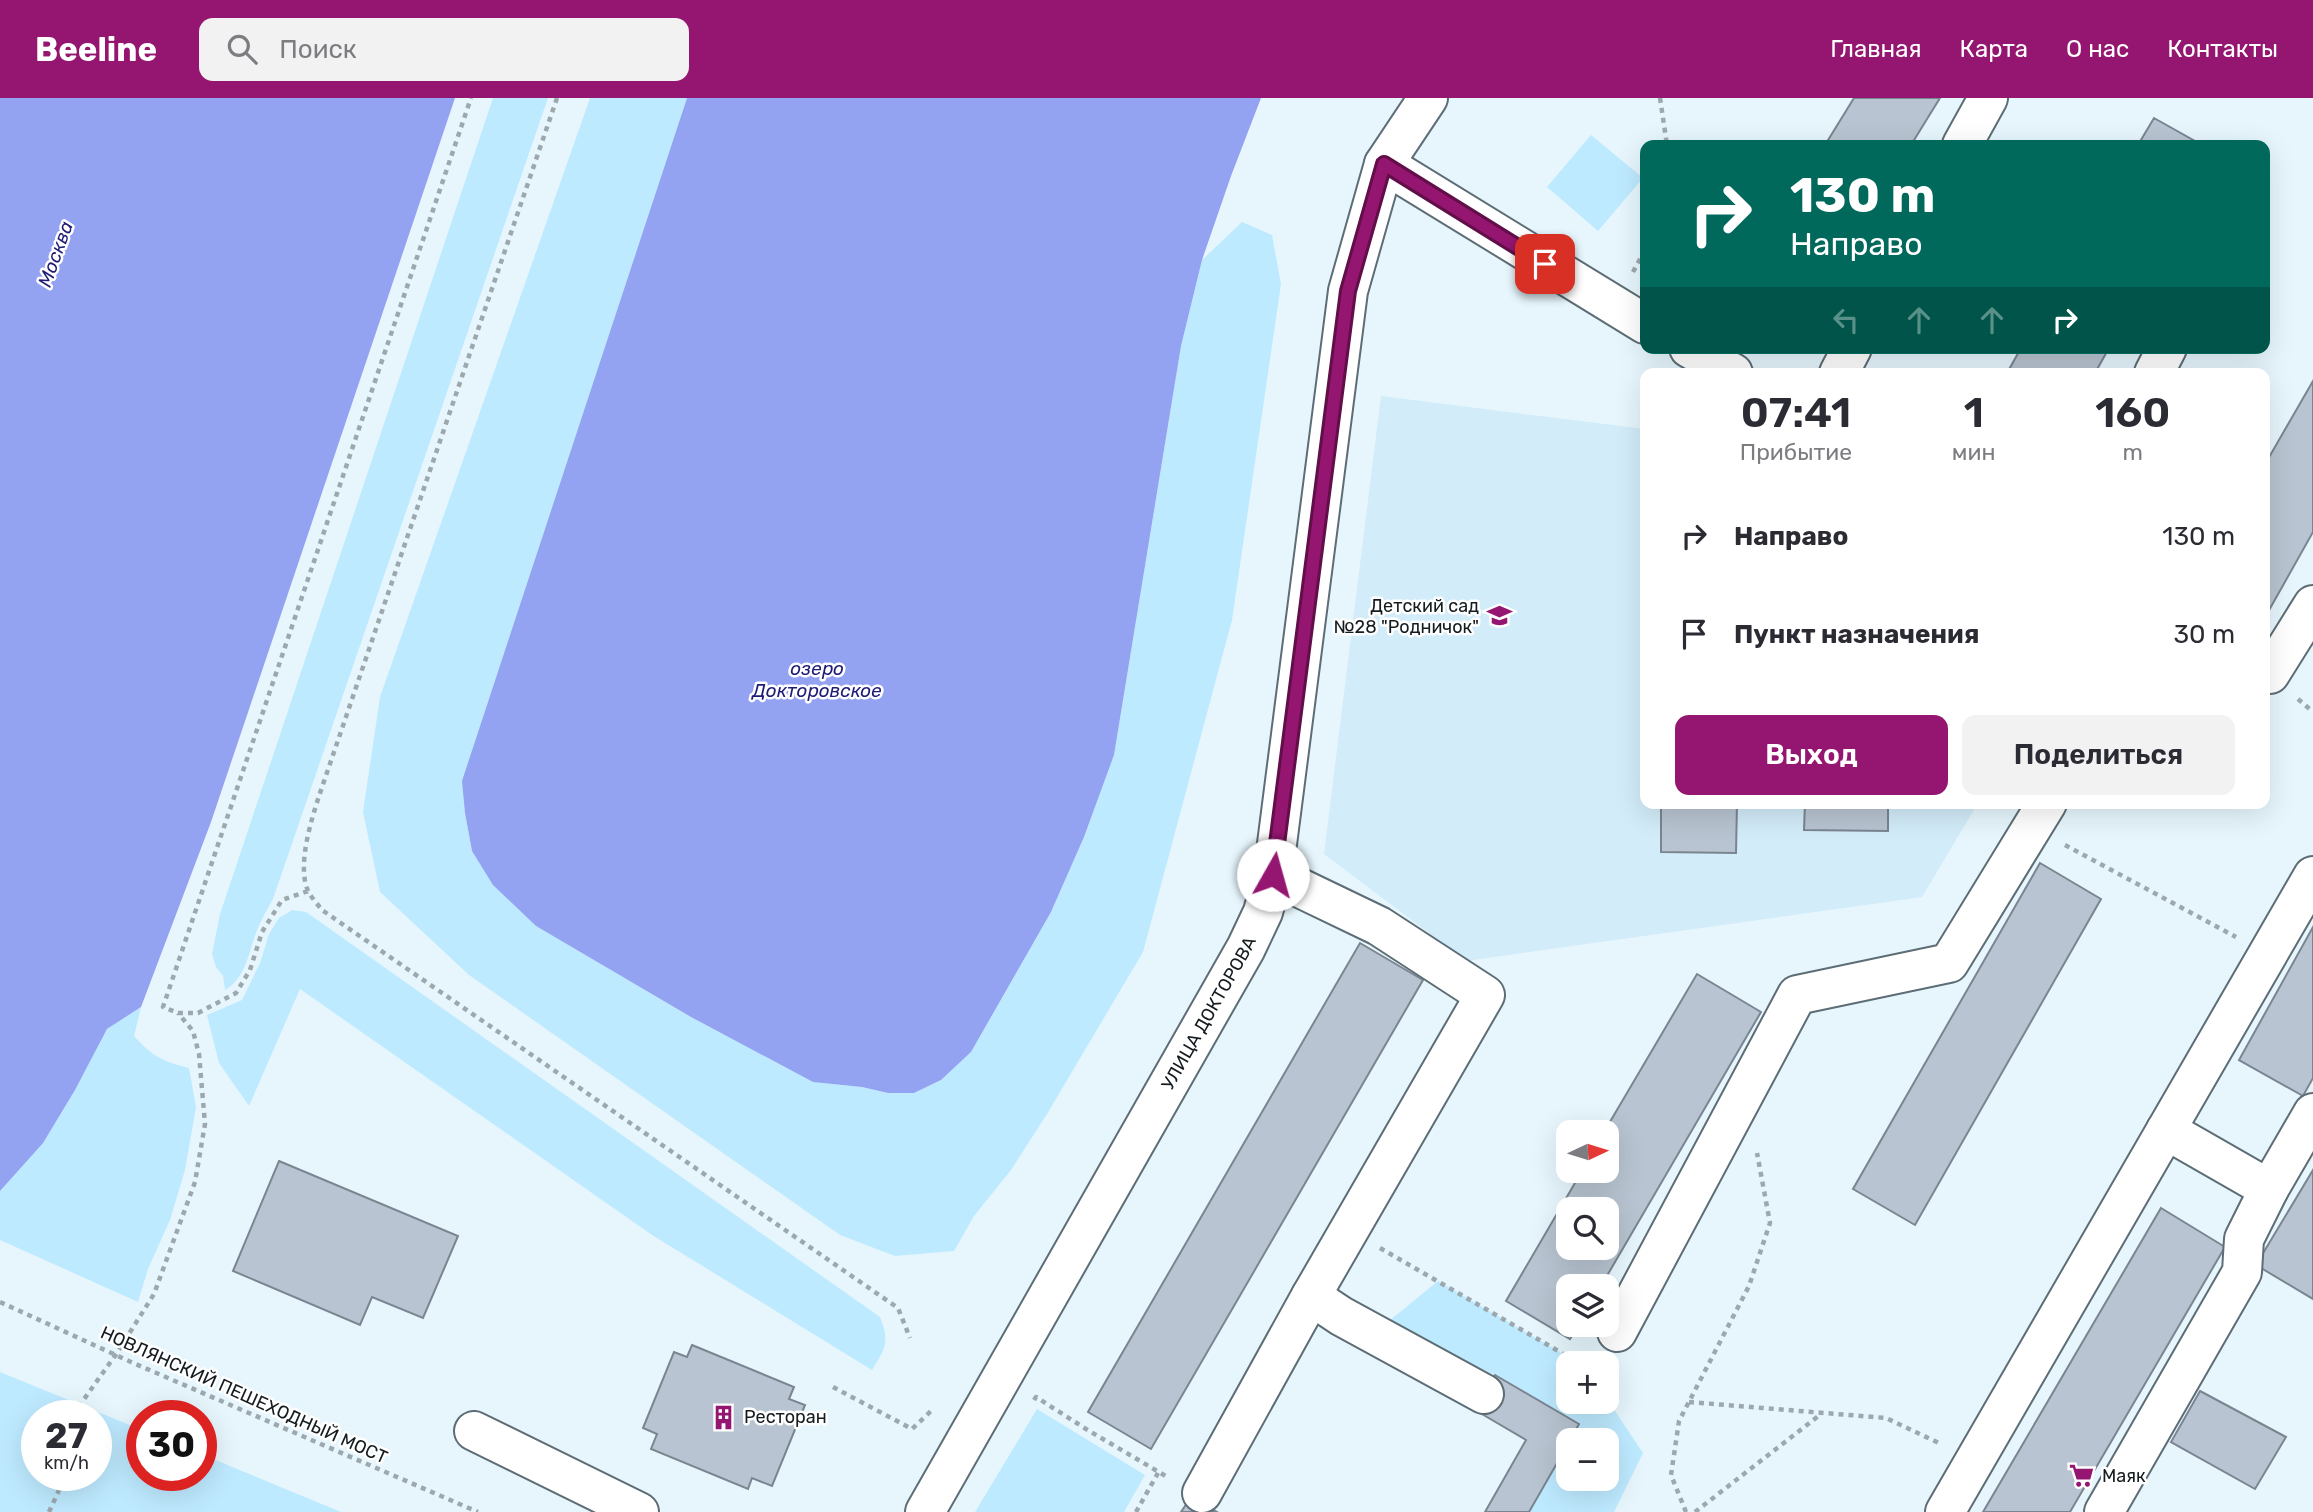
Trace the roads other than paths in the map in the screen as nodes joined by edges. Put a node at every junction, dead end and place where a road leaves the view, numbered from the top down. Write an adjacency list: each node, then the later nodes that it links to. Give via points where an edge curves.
1 (1428, 98): 4 (street, УЛИЦА ДОКТОРОВА)
2 (1988, 98): 3 (street)
3 (1965, 140)
4 (1384, 164): 5 (street); 11 (street, УЛИЦА ДОКТОРОВА, via 1348,291)
5 (1640, 321)
6 (1700, 354): 7 (street)
7 (1724, 368)
8 (2313, 605): 9 (street)
9 (2270, 674)
10 (2040, 815): 17 (street, via 1949,963 1797,995)
11 (1273, 875): 16 (street, via 1378,926 1485,995); 22 (street, УЛИЦА ДОКТОРОВА, via 1246,948)
12 (2313, 876): 14 (street)
13 (2313, 1113): 15 (street)
14 (2166, 1130): 15 (street); 23 (street)
15 (2269, 1189): 24 (street, via 2244,1238 2242,1272)
16 (1311, 1296): 18 (street); 20 (street)
17 (1619, 1328)
18 (1484, 1394)
19 (474, 1431): 21 (street)
20 (1202, 1493)
21 (639, 1512)
22 (925, 1512)
23 (1945, 1512)
24 (2104, 1512)

